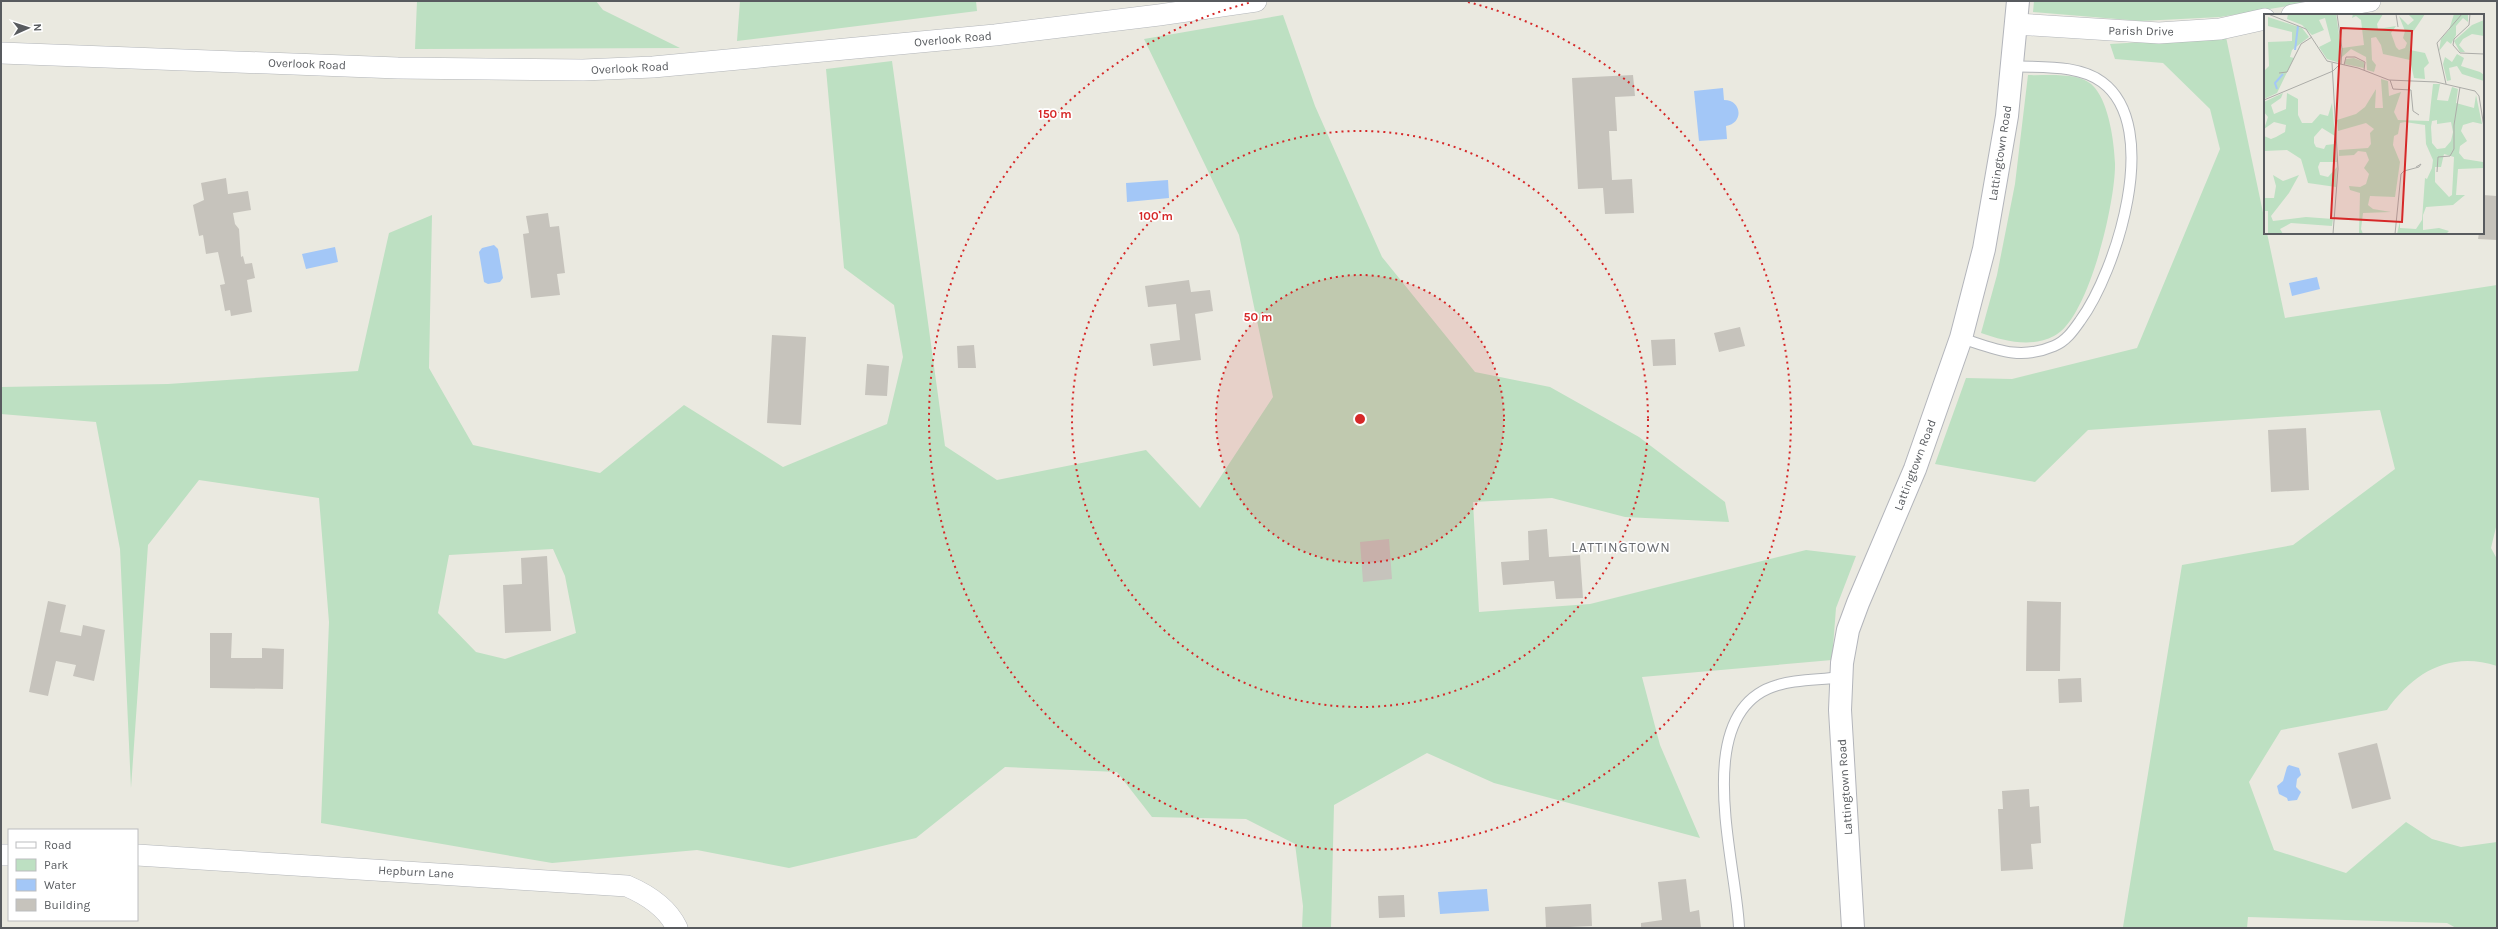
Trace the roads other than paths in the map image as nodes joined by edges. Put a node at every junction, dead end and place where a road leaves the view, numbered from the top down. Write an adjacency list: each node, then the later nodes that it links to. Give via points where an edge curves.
1 (1256, 1): 6 (street, Overlook Road, via 1159,16 995,35 652,67 583,70 398,68)
2 (2370, 1): 4 (street)
3 (2014, 10): 5 (street, Parish Drive, via 2159,33 2220,29); 7 (street, Lattingtown Road)
4 (2298, 14)
5 (2264, 19)
6 (1, 53)
7 (2011, 66): 8 (street, Lattingtown Road, via 2007,116 1984,249); 8 (lane, via 2088,74 2114,93 2124,109 2132,155 2125,210 2118,242 2102,286 2068,336 2056,346 2015,355)
8 (1961, 338): 9 (street, Lattingtown Road, via 1916,469 1848,630)
9 (1841, 677): 12 (lane, via 1777,685 1750,699 1732,726 1723,766 1727,838); 13 (street, Lattingtown Road, via 1840,710)
10 (138, 855): 11 (street, Hepburn Lane, via 627,886 648,894 673,920)
11 (677, 928)
12 (1739, 928)
13 (1853, 928)

